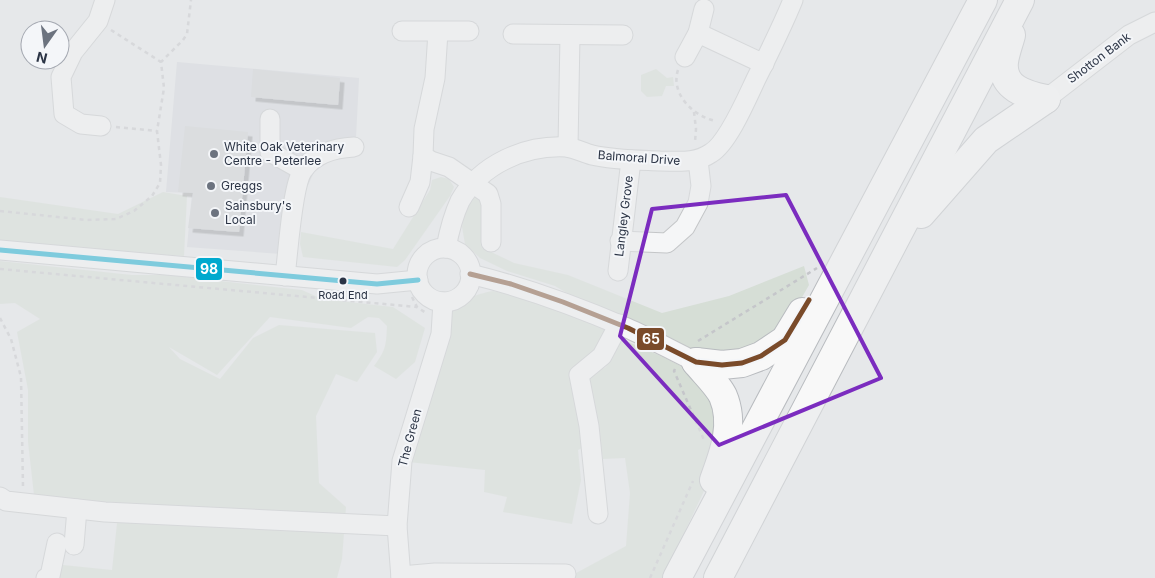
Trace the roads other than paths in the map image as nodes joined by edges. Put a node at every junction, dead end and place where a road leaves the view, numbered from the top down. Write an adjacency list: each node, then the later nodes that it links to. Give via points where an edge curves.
1 (105, 0): 18 (street, via 98,21 73,52 61,77 64,114 81,124)
2 (793, 0): 15 (street, Balmoral Drive)
3 (983, 0): 27 (highway)
4 (1020, 0): 16 (highway, via 1004,63 1007,79 1027,95); 32 (highway)
5 (704, 9): 10 (street)
6 (1155, 22): 16 (street, Shotton Bank, via 1129,35)
7 (402, 31): 9 (street)
8 (469, 31): 9 (street)
9 (438, 32): 21 (street, via 435,78 424,130)
10 (698, 33): 14 (street); 15 (street)
11 (513, 34): 12 (street)
12 (570, 35): 13 (street); 20 (street)
13 (623, 35)
14 (685, 57)
15 (764, 64): 23 (street, Balmoral Drive, via 737,119 713,152)
16 (1046, 99): 32 (highway, via 986,140)
17 (270, 119): 24 (street, via 270,152)
18 (101, 126)
19 (354, 147): 24 (street, via 320,155)
20 (568, 147): 22 (street, Balmoral Drive, via 593,155); 25 (street, Balmoral Drive, via 515,154 494,165)
21 (423, 156): 25 (street, via 449,166); 26 (street, via 420,182)
22 (631, 160): 23 (street, Balmoral Drive); 28 (street, Langley Grove)
23 (693, 161): 28 (street, via 701,186 698,203 685,227 667,243)
24 (302, 170): 35 (street, via 295,189)
25 (472, 183): 29 (street, via 488,194); 30 (street, Balmoral Drive, via 460,202)
26 (409, 208)
27 (869, 217): 39 (highway, via 818,286 785,340 761,356 742,363); 48 (highway)
28 (620, 241): 33 (street, Langley Grove)
29 (491, 242)
30 (446, 248): 34 (street, via 464,257); 36 (street, via 432,250 422,259)
31 (0, 250): 35 (street)
32 (885, 258): 49 (highway)
33 (618, 271)
34 (470, 274): 37 (street, via 465,291 452,301); 38 (street, via 511,284)
35 (285, 276): 36 (street, via 377,284)
36 (418, 280): 37 (street, via 426,295)
37 (443, 302): 43 (street, The Green, via 441,334 402,461)
38 (619, 324): 39 (street); 42 (street, via 602,356 579,374 589,426)
39 (696, 362): 47 (highway, via 722,394 728,416 726,448)
40 (7, 501): 41 (street)
41 (78, 509): 43 (street); 46 (street, via 65,544 50,576)
42 (598, 514)
43 (397, 526): 45 (street, The Green)
44 (566, 574): 45 (street, via 436,573)
45 (401, 577)
46 (46, 578)
47 (672, 578)
48 (677, 578)
49 (718, 578)

